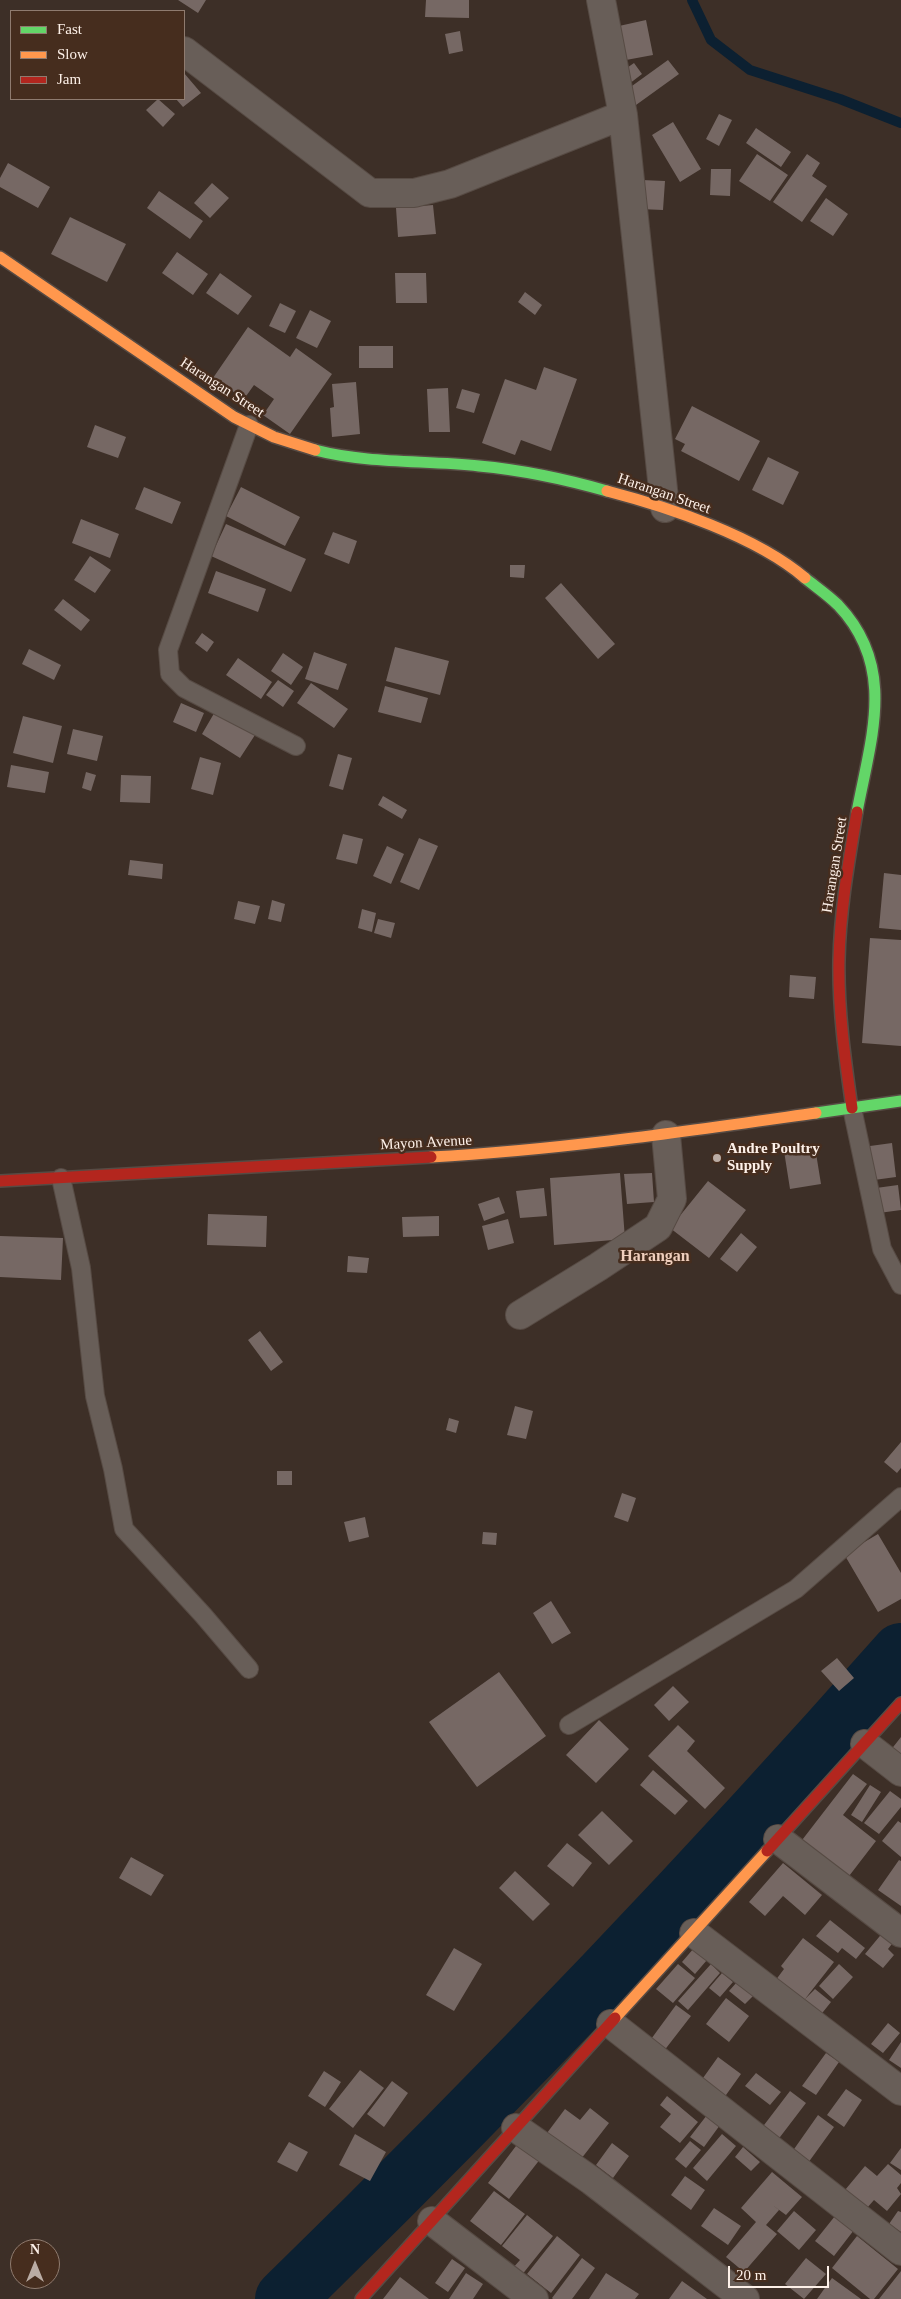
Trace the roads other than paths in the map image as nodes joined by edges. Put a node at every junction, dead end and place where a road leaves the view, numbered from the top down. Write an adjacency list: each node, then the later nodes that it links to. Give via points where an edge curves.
1 (601, 0): 3 (street)
2 (185, 52): 3 (street, via 370,193 414,194 450,184)
3 (623, 115): 6 (street)
4 (0, 257): 5 (main road, Harangan Street, via 214,404)
5 (250, 425): 6 (main road, Harangan Street, via 294,445 334,456 481,466 535,474); 7 (lane, via 168,650 170,674 184,688)
6 (665, 508): 9 (main road, Harangan Street, via 717,528 778,558 814,583 847,615 866,644 874,672 876,698 848,866 839,958 844,1051)
7 (296, 746)
8 (901, 1101): 9 (main road, Mayon Avenue)
9 (852, 1108): 10 (main road, Mayon Avenue); 13 (lane, via 882,1249)
10 (666, 1135): 11 (main road, Mayon Avenue, via 495,1154); 14 (street, via 672,1199 658,1227)
11 (61, 1178): 12 (main road, Mayon Avenue); 16 (lane, via 81,1268 95,1396 124,1529)
12 (0, 1181)
13 (901, 1285)
14 (520, 1315)
15 (901, 1497): 18 (lane, via 796,1589)
16 (250, 1669)
17 (901, 1703): 19 (main road)
18 (568, 1725)
19 (865, 1744): 20 (street); 21 (main road)
20 (901, 1772)
21 (778, 1839): 22 (main road); 23 (street)
22 (694, 1932): 24 (main road); 25 (street)
23 (901, 1933)
24 (611, 2024): 26 (main road); 28 (street)
25 (901, 2091)
26 (516, 2128): 27 (main road); 31 (street, via 592,2181)
27 (432, 2221): 29 (main road); 30 (street)
28 (901, 2251)
29 (361, 2299)
30 (534, 2299)
31 (745, 2299)

